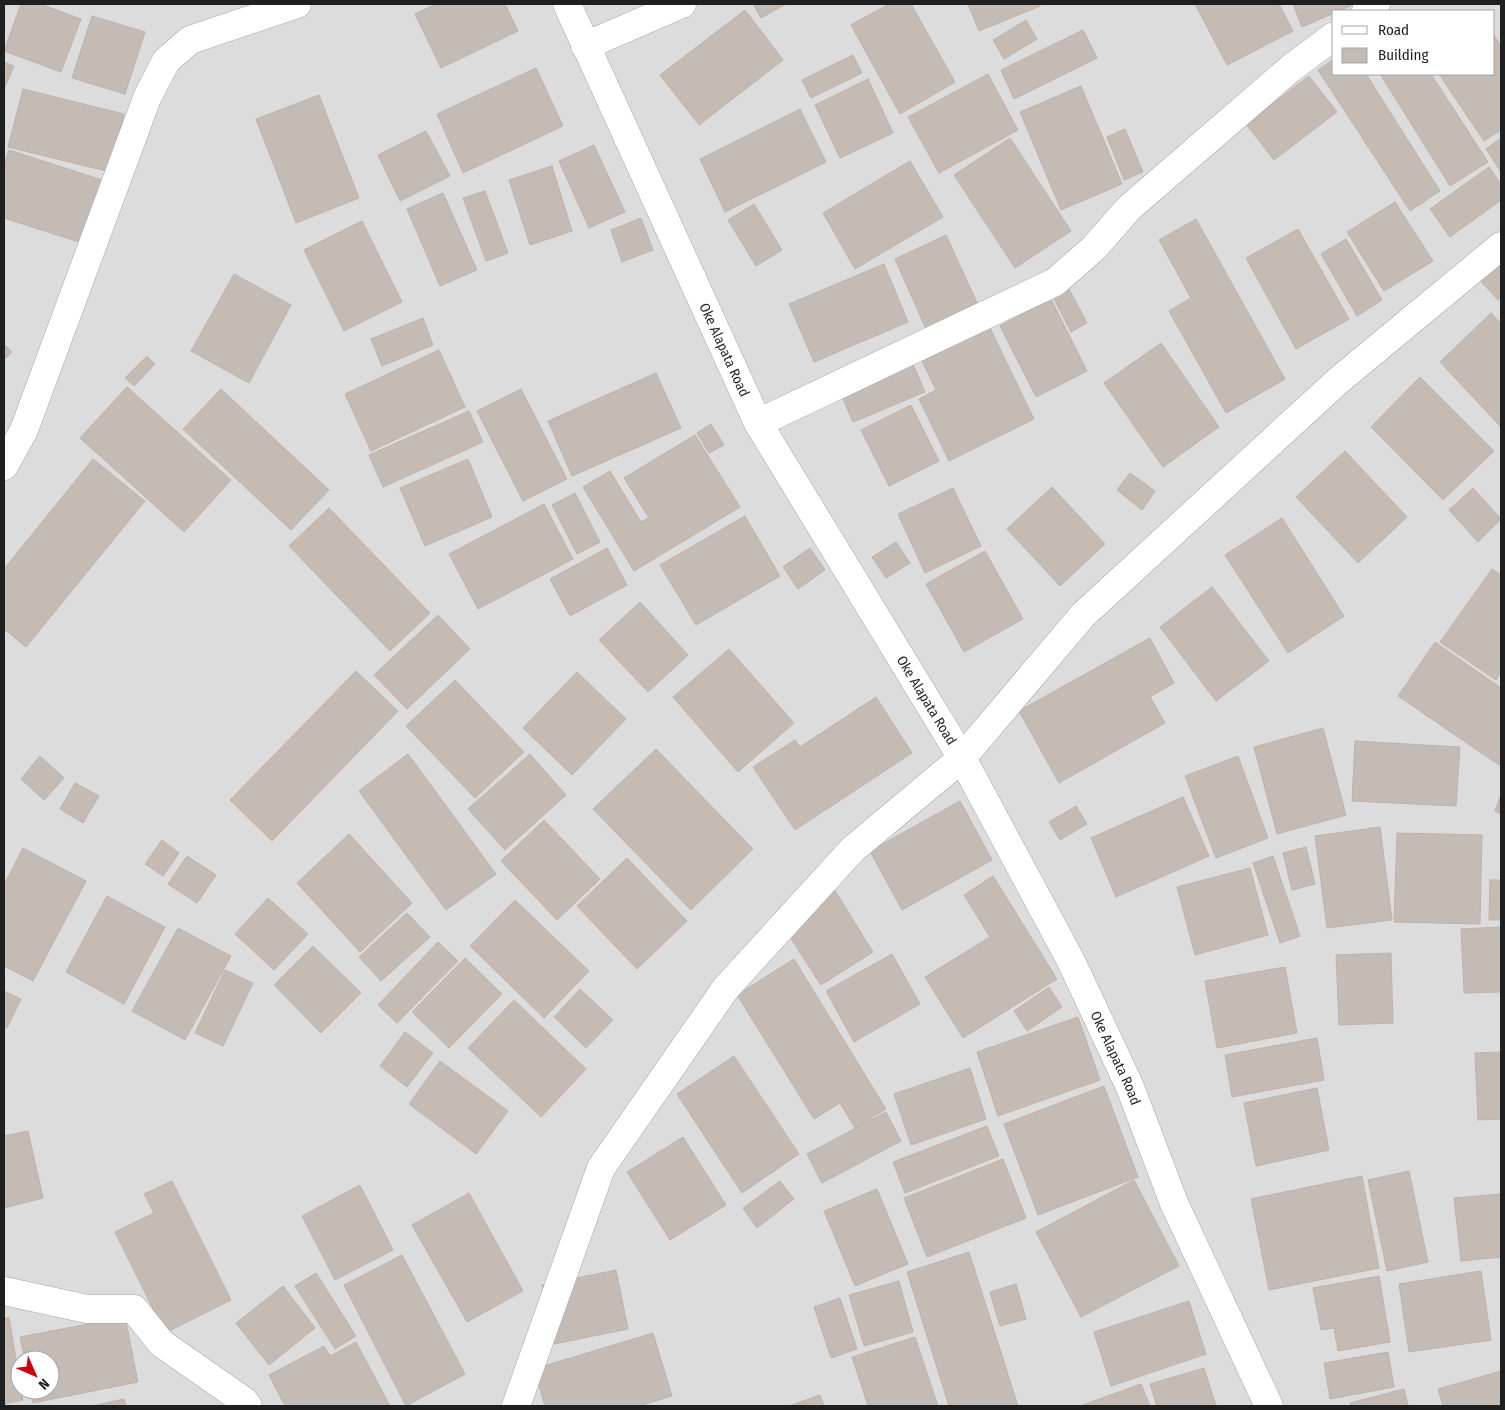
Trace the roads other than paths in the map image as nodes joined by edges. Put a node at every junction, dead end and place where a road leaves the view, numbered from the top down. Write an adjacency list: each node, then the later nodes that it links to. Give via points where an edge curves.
1 (297, 4): 8 (street, via 190,40 166,61 143,107 24,430)
2 (567, 4): 5 (street, Oke Alapata Road)
3 (682, 4): 5 (street)
4 (1332, 38): 7 (street, via 1290,69 1129,208 1094,248 1055,282)
5 (586, 46): 7 (street, Oke Alapata Road)
6 (1501, 246): 9 (street, via 1339,380 1083,616)
7 (758, 423): 9 (street, Oke Alapata Road)
8 (4, 466)
9 (962, 758): 12 (street, via 853,849 726,988 601,1168); 13 (street, Oke Alapata Road, via 1071,961 1130,1087 1174,1203)
10 (4, 1291): 11 (street, via 87,1309 134,1309 161,1343)
11 (248, 1406)
12 (516, 1406)
13 (1269, 1406)

